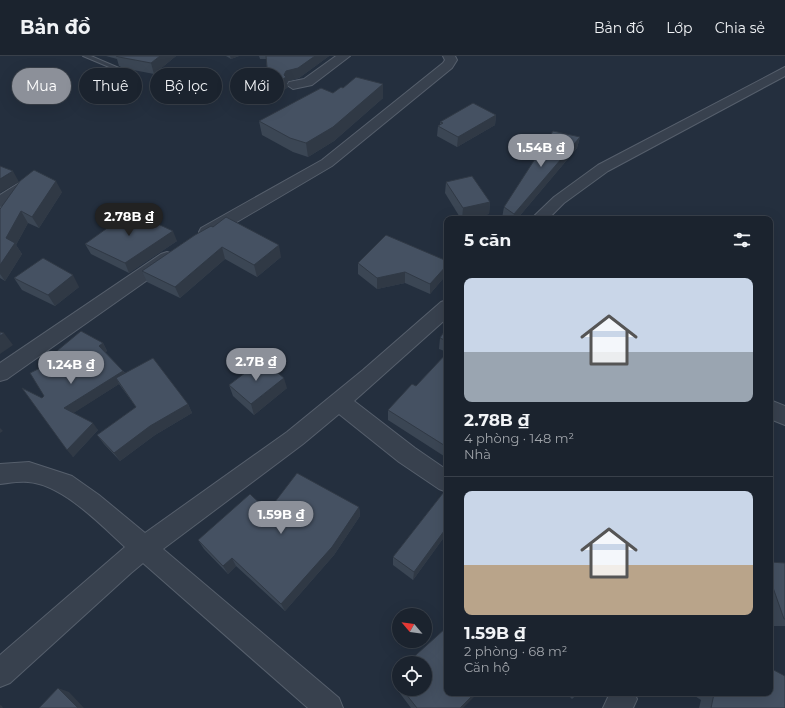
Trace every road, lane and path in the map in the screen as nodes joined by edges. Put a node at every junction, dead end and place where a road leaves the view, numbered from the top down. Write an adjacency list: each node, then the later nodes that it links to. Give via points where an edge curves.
1 (86, 56): 4 (lane)
2 (344, 56): 6 (street, via 308,82)
3 (450, 56): 11 (street, via 452,60 448,65 327,162 185,246)
4 (116, 68)
5 (785, 71): 9 (street, via 602,168)
6 (293, 85)
7 (32, 181): 8 (street)
8 (0, 202)
9 (542, 216)
10 (444, 310): 12 (street)
11 (0, 372)
12 (338, 401): 16 (street, via 407,455); 17 (street, via 295,438)
13 (773, 410): 14 (street)
14 (785, 416)
15 (0, 474): 17 (street, via 29,472 64,483 92,502)
16 (444, 480)
17 (145, 549): 18 (street, via 122,564); 19 (street)
18 (0, 673)
19 (328, 708)

